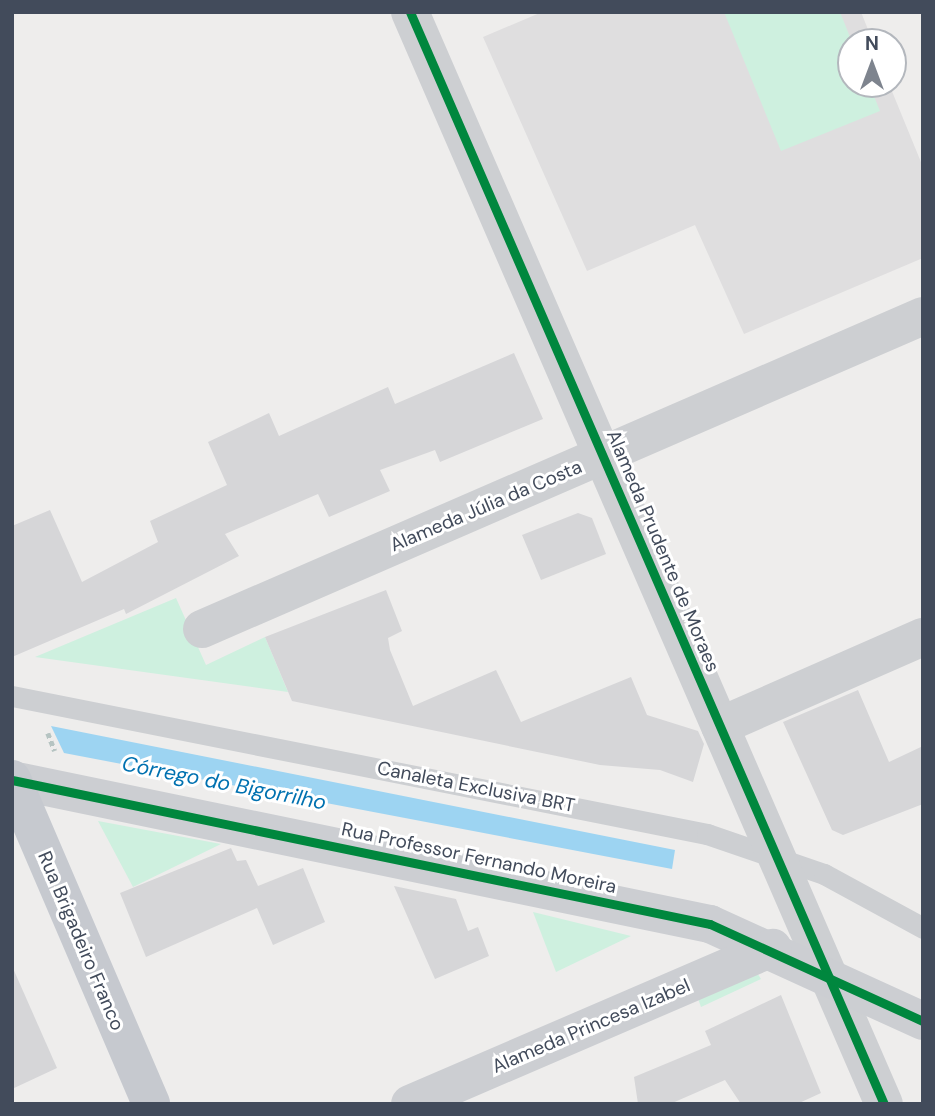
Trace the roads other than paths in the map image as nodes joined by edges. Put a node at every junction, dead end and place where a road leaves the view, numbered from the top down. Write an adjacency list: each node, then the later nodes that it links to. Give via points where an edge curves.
1 (410, 12): 3 (street, Alameda Prudente de Moraes)
2 (923, 316): 3 (street, Alameda Júlia da Costa)
3 (602, 455): 4 (street, Alameda Júlia da Costa); 7 (street, Alameda Prudente de Moraes)
4 (202, 629)
5 (923, 637): 7 (street)
6 (12, 696): 9 (lane, Canaleta Exclusiva BRT, via 707,834)
7 (720, 726): 9 (street, Alameda Prudente de Moraes)
8 (12, 780): 11 (street, Rua Professor Fernando Moreira, via 678,916); 14 (main road, Rua Brigadeiro Franco)
9 (776, 857): 10 (lane, Canaleta Exclusiva BRT, via 824,874); 12 (street, Alameda Prudente de Moraes)
10 (923, 928)
11 (773, 948): 12 (street, Rua Professor Fernando Moreira); 15 (street, Alameda Princesa Izabel)
12 (827, 973): 13 (street, Rua Professor Fernando Moreira); 16 (street, Alameda Prudente de Moraes)
13 (923, 1021)
14 (151, 1104)
15 (410, 1104)
16 (884, 1104)

